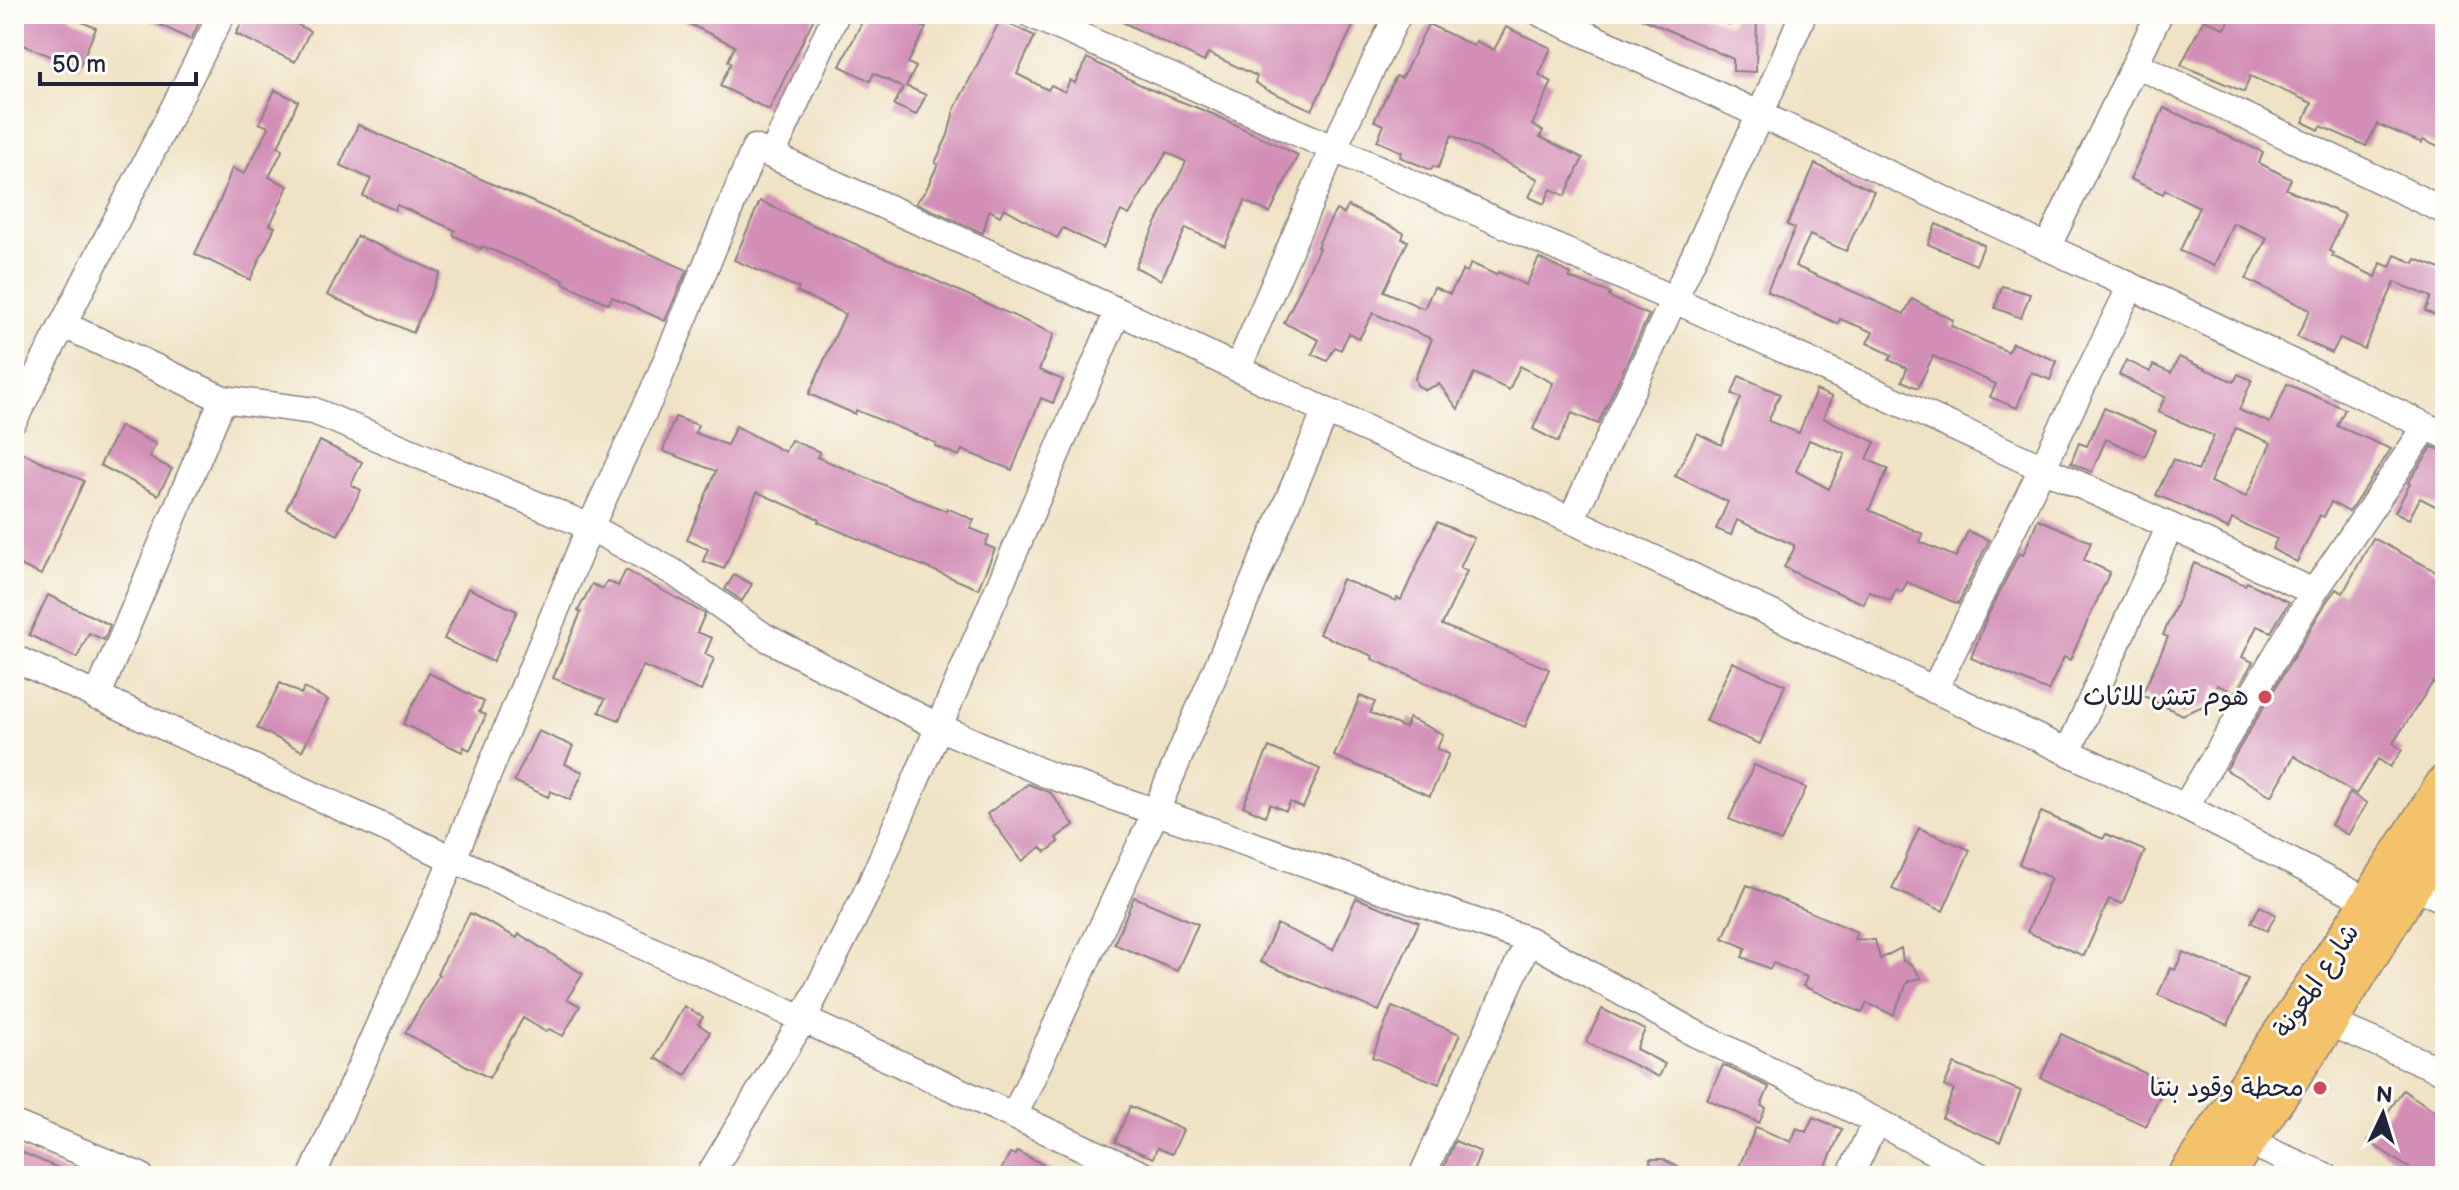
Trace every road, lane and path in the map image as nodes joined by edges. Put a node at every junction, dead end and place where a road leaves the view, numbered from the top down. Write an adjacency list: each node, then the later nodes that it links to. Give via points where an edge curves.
1 (222, 14): 17 (street)
2 (836, 14): 11 (street)
3 (1030, 14): 10 (street)
4 (1398, 14): 10 (street)
5 (1542, 14): 9 (street)
6 (1803, 14): 9 (street)
7 (2159, 14): 8 (street)
8 (2135, 64): 12 (street); 13 (street)
9 (1760, 115): 13 (street); 15 (street)
10 (1333, 149): 15 (street); 18 (street)
11 (772, 155): 16 (street); 26 (street, via 755,148)
12 (2445, 211)
13 (2047, 248): 14 (street)
14 (2131, 286): 22 (street); 23 (street)
15 (1675, 300): 23 (street); 24 (street)
16 (1118, 311): 18 (street); 31 (street)
17 (64, 325): 19 (street); 21 (street)
18 (1238, 368): 20 (street)
19 (223, 399): 26 (street, via 314,411); 30 (street)
20 (1326, 411): 24 (street); 35 (street)
21 (14, 420)
22 (2435, 431): 27 (street)
23 (2045, 468): 25 (street); 29 (street)
24 (1571, 520): 29 (street)
25 (2170, 526): 27 (street); 32 (street)
26 (590, 527): 31 (street, via 673,572 765,637); 37 (street)
27 (2314, 592): 34 (street)
28 (14, 658): 30 (street)
29 (1934, 690): 32 (street)
30 (97, 697): 37 (street)
31 (939, 727): 35 (street, via 1046,774); 41 (street, via 871,884)
32 (2068, 752): 34 (street)
33 (2445, 784): 39 (highway, شارع المعونة)
34 (2185, 807): 39 (street)
35 (1156, 811): 40 (street); 44 (street)
36 (2445, 838): 38 (highway, شارع المعونة)
37 (452, 861): 41 (street); 49 (street)
38 (2428, 893): 42 (highway, شارع المعونة)
39 (2370, 902): 55 (highway, شارع المعونة)
40 (1529, 940): 45 (street, via 1694,1033); 52 (street)
41 (802, 1021): 44 (street); 50 (street)
42 (2328, 1022): 43 (street); 47 (highway, شارع المعونة)
43 (2445, 1072)
44 (1014, 1116): 51 (street)
45 (1876, 1121): 53 (street); 54 (street)
46 (14, 1124): 48 (street)
47 (2246, 1141): 56 (highway, شارع المعونة); 57 (street)
48 (140, 1176)
49 (312, 1176)
50 (709, 1176)
51 (1145, 1176)
52 (1422, 1176)
53 (1850, 1176)
54 (1980, 1176)
55 (2187, 1176)
56 (2223, 1176)
57 (2325, 1176)

